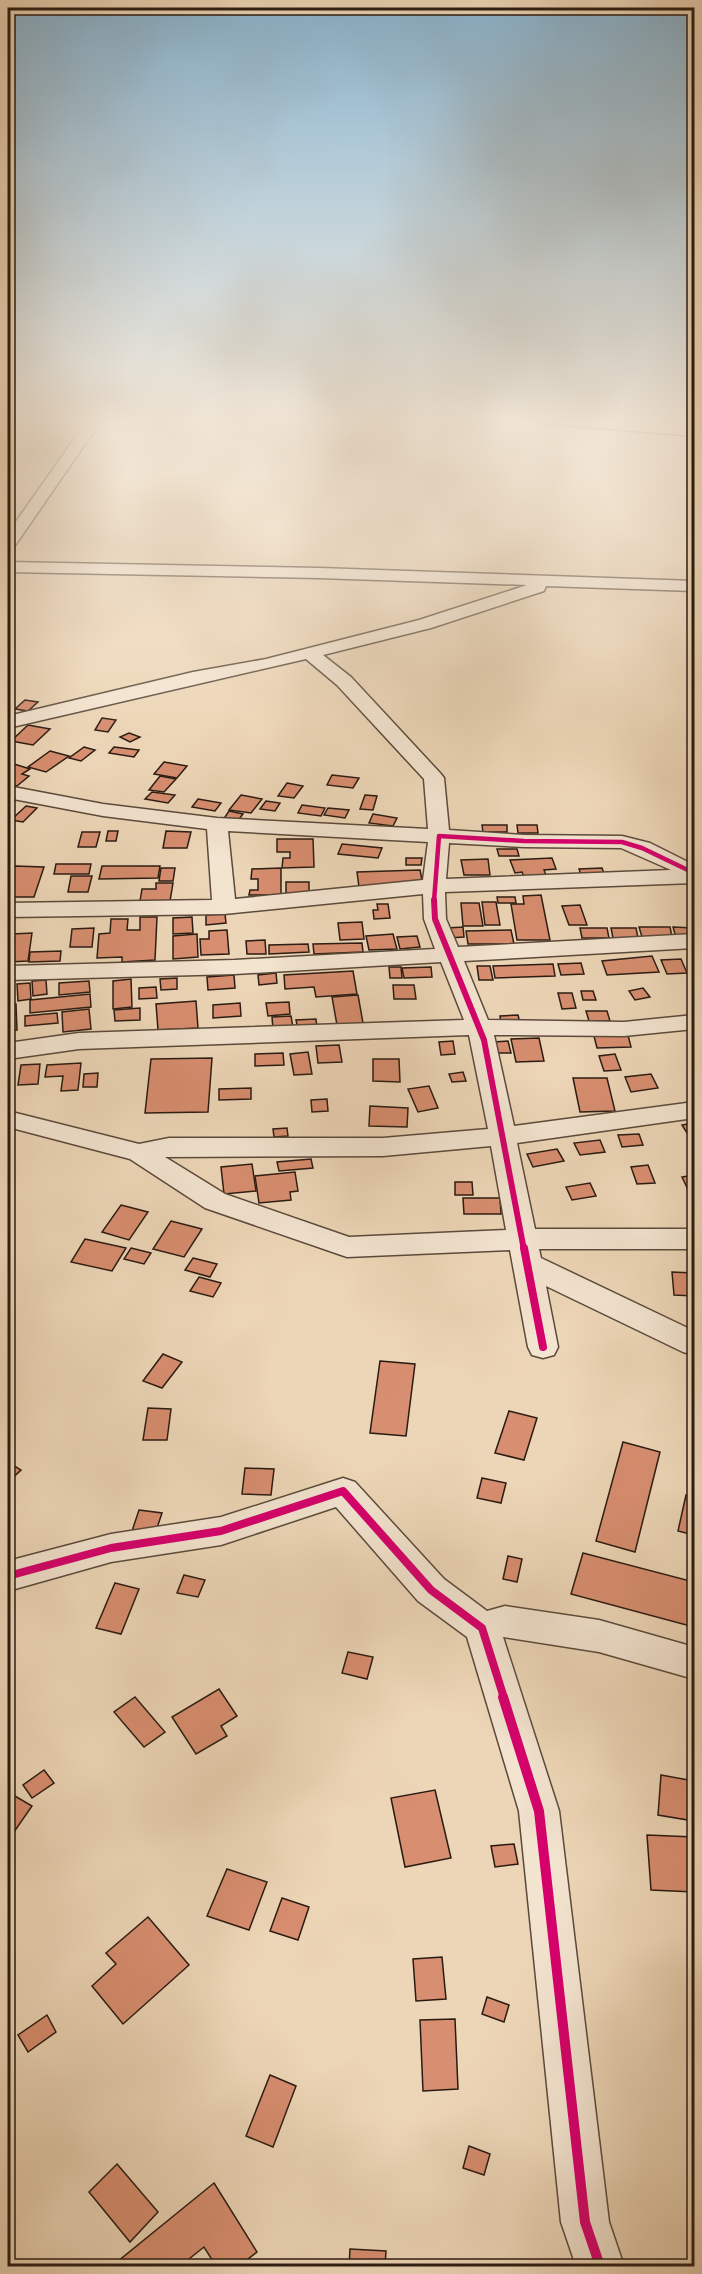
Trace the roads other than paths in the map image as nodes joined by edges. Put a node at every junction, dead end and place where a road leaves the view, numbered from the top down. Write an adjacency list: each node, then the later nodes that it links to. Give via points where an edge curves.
1 (22, 524): 2 (street)
2 (8, 544)
3 (8, 567): 4 (street)
4 (556, 581): 5 (street); 6 (street, via 425,624)
5 (694, 586)
6 (309, 653): 7 (street); 10 (street, via 344,681 434,778)
7 (8, 722)
8 (8, 792): 9 (street, via 103,810)
9 (217, 824): 10 (street); 13 (street)
10 (439, 836): 11 (street, via 622,842); 12 (street)
11 (694, 874): 12 (street)
12 (434, 886): 13 (street); 16 (street, via 435,919)
13 (224, 907): 14 (street)
14 (8, 910)
15 (694, 941): 16 (street)
16 (451, 955): 17 (street, via 235,967); 19 (street)
17 (8, 973)
18 (694, 1022): 19 (street, via 624,1029)
19 (479, 1027): 20 (street, via 79,1041); 23 (street)
20 (8, 1051)
21 (694, 1110): 23 (street)
22 (8, 1119): 24 (street)
23 (503, 1136): 24 (street, via 383,1147 169,1147); 26 (street)
24 (139, 1153): 26 (street, via 215,1201 347,1247)
25 (694, 1239): 26 (street)
26 (525, 1252): 27 (street); 28 (street)
27 (694, 1344)
28 (543, 1347)
29 (8, 1576): 30 (street, via 111,1548 221,1531 343,1491 430,1590)
30 (482, 1628): 31 (street, via 505,1621 587,1634); 32 (street, via 539,1811 585,2222)
31 (694, 1663)
32 (600, 2266)

